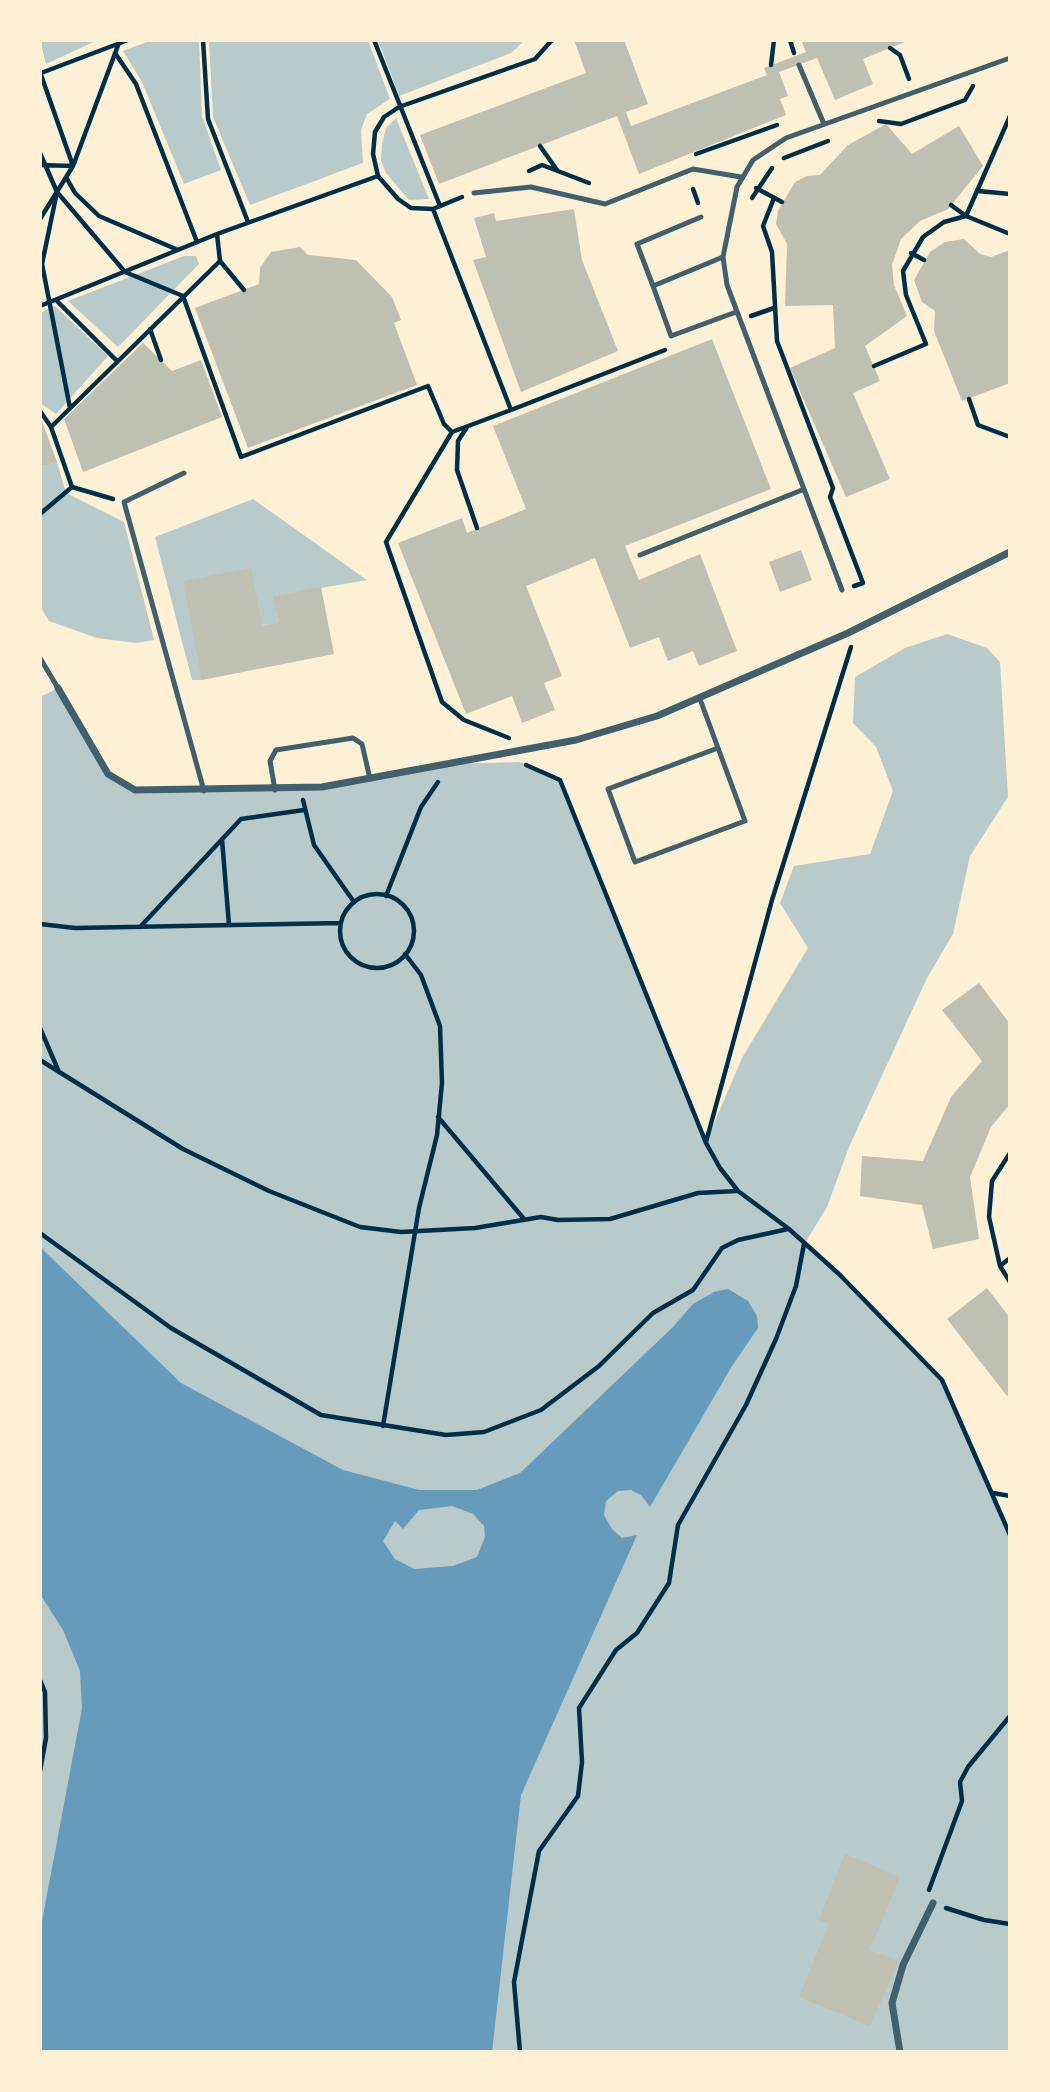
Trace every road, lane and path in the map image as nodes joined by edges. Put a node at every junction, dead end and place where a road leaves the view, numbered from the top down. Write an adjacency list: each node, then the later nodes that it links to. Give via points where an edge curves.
1 (128, 40): 7 (path)
2 (203, 40): 44 (path, via 208,119)
3 (374, 40): 17 (path)
4 (552, 40): 17 (path, via 535,59)
5 (774, 40): 12 (path)
6 (790, 40): 10 (path)
7 (120, 42): 9 (path); 14 (path)
8 (890, 48): 15 (path, via 900,55)
9 (116, 53): 25 (path); 47 (path, via 136,83)
10 (794, 55)
11 (1010, 58): 19 (lane)
12 (771, 65)
13 (799, 65): 19 (lane)
14 (40, 73): 25 (path)
15 (909, 79)
16 (986, 81): 20 (path, via 974,85 965,100 901,124 880,121)
17 (399, 107): 27 (path, via 384,117 375,132); 39 (path)
18 (1010, 116): 31 (path)
19 (824, 124): 29 (lane, via 786,138 753,160)
20 (868, 125)
21 (833, 139): 30 (path, via 785,158 769,170)
22 (540, 145): 26 (path)
23 (40, 153): 24 (path)
24 (42, 165): 25 (path); 32 (path)
25 (73, 166): 28 (path)
26 (557, 171)
27 (378, 176): 40 (path, via 411,208); 44 (path)
28 (66, 177): 32 (path); 48 (path, via 99,216)
29 (741, 177): 30 (path); 33 (lane, via 693,169 605,204 531,187); 50 (lane)
30 (757, 189): 35 (path); 37 (path)
31 (978, 191): 34 (path); 41 (path)
32 (57, 192): 43 (path); 53 (path); 57 (path, via 43,264)
33 (474, 193): 39 (path)
34 (1010, 194)
35 (774, 198): 36 (path); 60 (path, via 763,226 772,252)
36 (782, 202)
37 (749, 203)
38 (951, 205): 41 (path)
39 (439, 206): 40 (path)
40 (433, 209): 69 (path)
41 (967, 216): 46 (path); 49 (path, via 944,222)
42 (701, 218): 54 (lane, via 637,244)
43 (40, 219)
44 (248, 222): 45 (path)
45 (217, 234): 47 (path); 52 (path)
46 (1010, 234)
47 (197, 242): 48 (path)
48 (179, 250): 53 (path)
49 (911, 253): 51 (path); 66 (path, via 903,271 906,295 926,344)
50 (723, 257): 54 (lane); 61 (lane)
51 (924, 260)
52 (220, 261): 55 (path); 56 (path)
53 (125, 272): 56 (path); 57 (path)
54 (653, 286): 61 (lane, via 671,337)
55 (244, 290)
56 (183, 296): 62 (path); 73 (path, via 241,457 428,386)
57 (54, 301): 59 (path); 65 (path); 68 (path)
58 (747, 303): 60 (path, via 750,317)
59 (40, 306)
60 (774, 308): 83 (path, via 777,341 833,488 830,497 863,583)
61 (736, 312): 77 (lane)
62 (150, 329): 64 (path); 65 (path)
63 (676, 345): 69 (path)
64 (161, 360)
65 (117, 361): 68 (path)
66 (874, 366)
67 (969, 399): 74 (path, via 978,425)
68 (70, 408): 71 (path)
69 (511, 410): 72 (path)
70 (40, 411): 71 (path)
71 (51, 426): 76 (path)
72 (468, 426): 73 (path); 80 (path, via 455,456 462,493)
73 (452, 432): 88 (path, via 386,542 442,702 464,720)
74 (1010, 437)
75 (184, 472): 78 (lane)
76 (72, 487): 78 (path); 79 (path)
77 (802, 490): 82 (lane); 83 (lane)
78 (124, 502): 95 (lane)
79 (40, 514)
80 (477, 528)
81 (1010, 552): 87 (street)
82 (640, 555)
83 (842, 590)
84 (852, 644): 109 (path, via 779,875)
85 (40, 659): 86 (lane)
86 (58, 688): 95 (street, via 108,774 135,790)
87 (700, 699): 89 (lane); 91 (street, via 576,740)
88 (508, 735)
89 (718, 748): 89 (lane, via 745,821 635,862 608,789)
90 (520, 762): 109 (path, via 560,780)
91 (451, 764): 92 (street); 98 (path, via 421,807)
92 (370, 779): 93 (street); 94 (lane, via 362,744 353,738 276,750 270,761)
93 (302, 788): 94 (street); 96 (path)
94 (275, 790): 95 (street)
95 (204, 791)
96 (304, 810): 97 (path, via 241,819); 99 (path, via 314,845)
97 (222, 839): 102 (path); 103 (path)
98 (386, 895): 99 (path, via 371,894); 104 (path, via 404,905 410,915 413,939)
99 (354, 902): 100 (path)
100 (341, 923): 102 (path); 104 (path, via 346,953 367,967 392,965)
101 (40, 924): 103 (path)
102 (229, 925): 103 (path)
103 (140, 927)
104 (405, 954): 108 (path, via 421,975 440,1026)
105 (40, 1028): 107 (path)
106 (40, 1060): 107 (path)
107 (60, 1073): 114 (path, via 183,1149 269,1191 360,1227)
108 (439, 1117): 112 (path); 114 (path)
109 (706, 1143): 111 (path)
110 (1010, 1153): 118 (path, via 992,1181 989,1217)
111 (738, 1191): 112 (path, via 698,1193 610,1219); 113 (path)
112 (525, 1220): 114 (path)
113 (789, 1229): 116 (path); 120 (path, via 722,1248 693,1290 653,1313 599,1366 541,1410 484,1432 446,1436)
114 (416, 1231): 120 (path)
115 (40, 1233): 120 (path, via 170,1328 321,1415)
116 (805, 1243): 121 (path, via 942,1380); 129 (path, via 796,1286 776,1339 746,1405 678,1525 669,1583 637,1633 615,1650 579,1709 582,1762 578,1796 540,1851 514,1982)
117 (1010, 1258): 118 (path)
118 (1000, 1266): 119 (path)
119 (1010, 1282)
120 (383, 1426)
121 (993, 1493): 122 (path); 123 (path)
122 (1010, 1496)
123 (1010, 1535)
124 (40, 1680): 126 (path, via 45,1692 46,1738)
125 (1010, 1716): 127 (path, via 960,1782 962,1801 955,1825 925,1900)
126 (40, 1771)
127 (933, 1903): 128 (path); 130 (street, via 903,1965 892,2003)
128 (1010, 1924)
129 (520, 2052)
130 (900, 2052)

